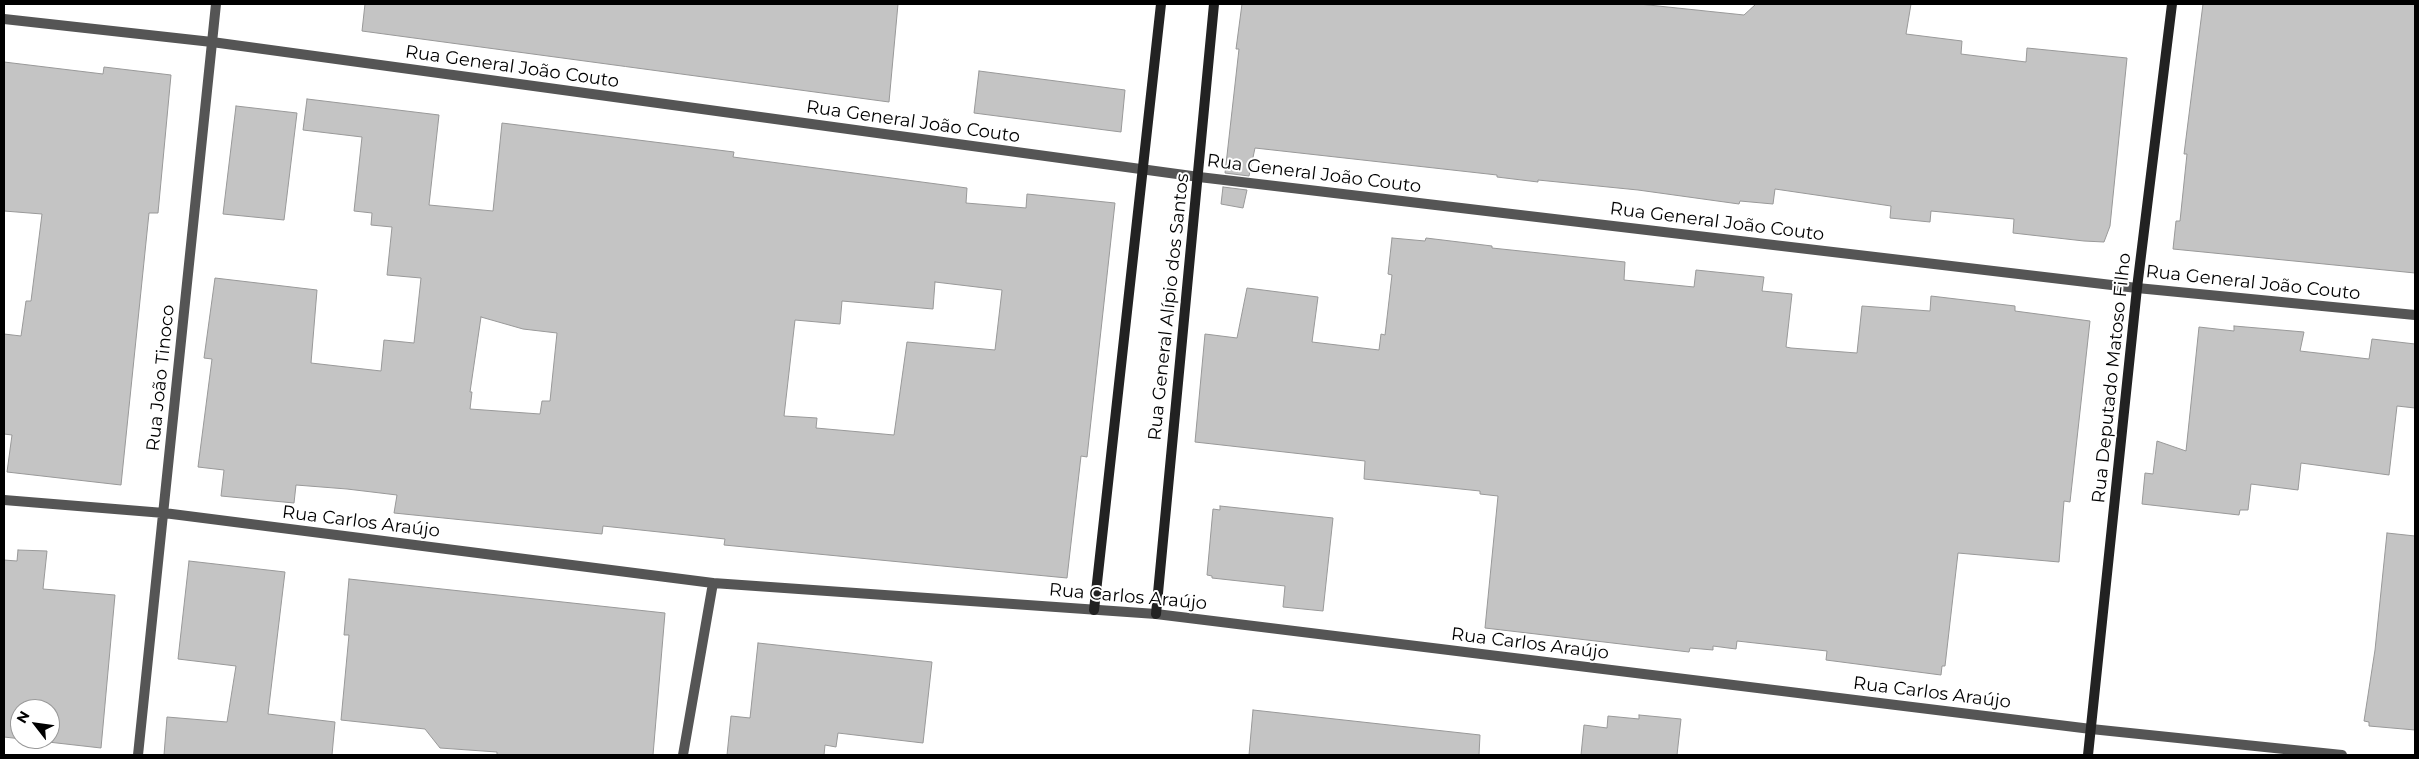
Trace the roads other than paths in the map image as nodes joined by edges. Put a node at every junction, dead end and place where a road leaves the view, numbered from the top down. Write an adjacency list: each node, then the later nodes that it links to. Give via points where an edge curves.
1 (216, 4): 6 (street, Rua João Tinoco)
2 (1161, 4): 7 (street)
3 (1214, 4): 8 (street, Rua General Alípio dos Santos)
4 (2172, 4): 9 (street, Rua Deputado Matoso Filho)
5 (4, 19): 6 (street, Rua General João Couto)
6 (212, 42): 7 (street, Rua General João Couto); 12 (street, Rua João Tinoco)
7 (1142, 169): 8 (street, Rua General João Couto); 14 (street)
8 (1199, 177): 9 (street, Rua General João Couto); 15 (street, Rua General Alípio dos Santos)
9 (2137, 288): 10 (street, Rua General João Couto); 16 (street, Rua Deputado Matoso Filho)
10 (2415, 315)
11 (4, 500): 12 (street, Rua Carlos Araújo)
12 (164, 513): 13 (street, Rua Carlos Araújo); 17 (street, Rua João Tinoco)
13 (713, 583): 14 (street, Rua Carlos Araújo); 18 (street)
14 (1094, 610): 15 (street, Rua Carlos Araújo)
15 (1156, 614): 16 (street, Rua Carlos Araújo)
16 (2091, 729): 19 (street, Rua Deputado Matoso Filho); 20 (street, Rua Carlos Araújo)
17 (138, 755)
18 (683, 755)
19 (2088, 755)
20 (2342, 755)

